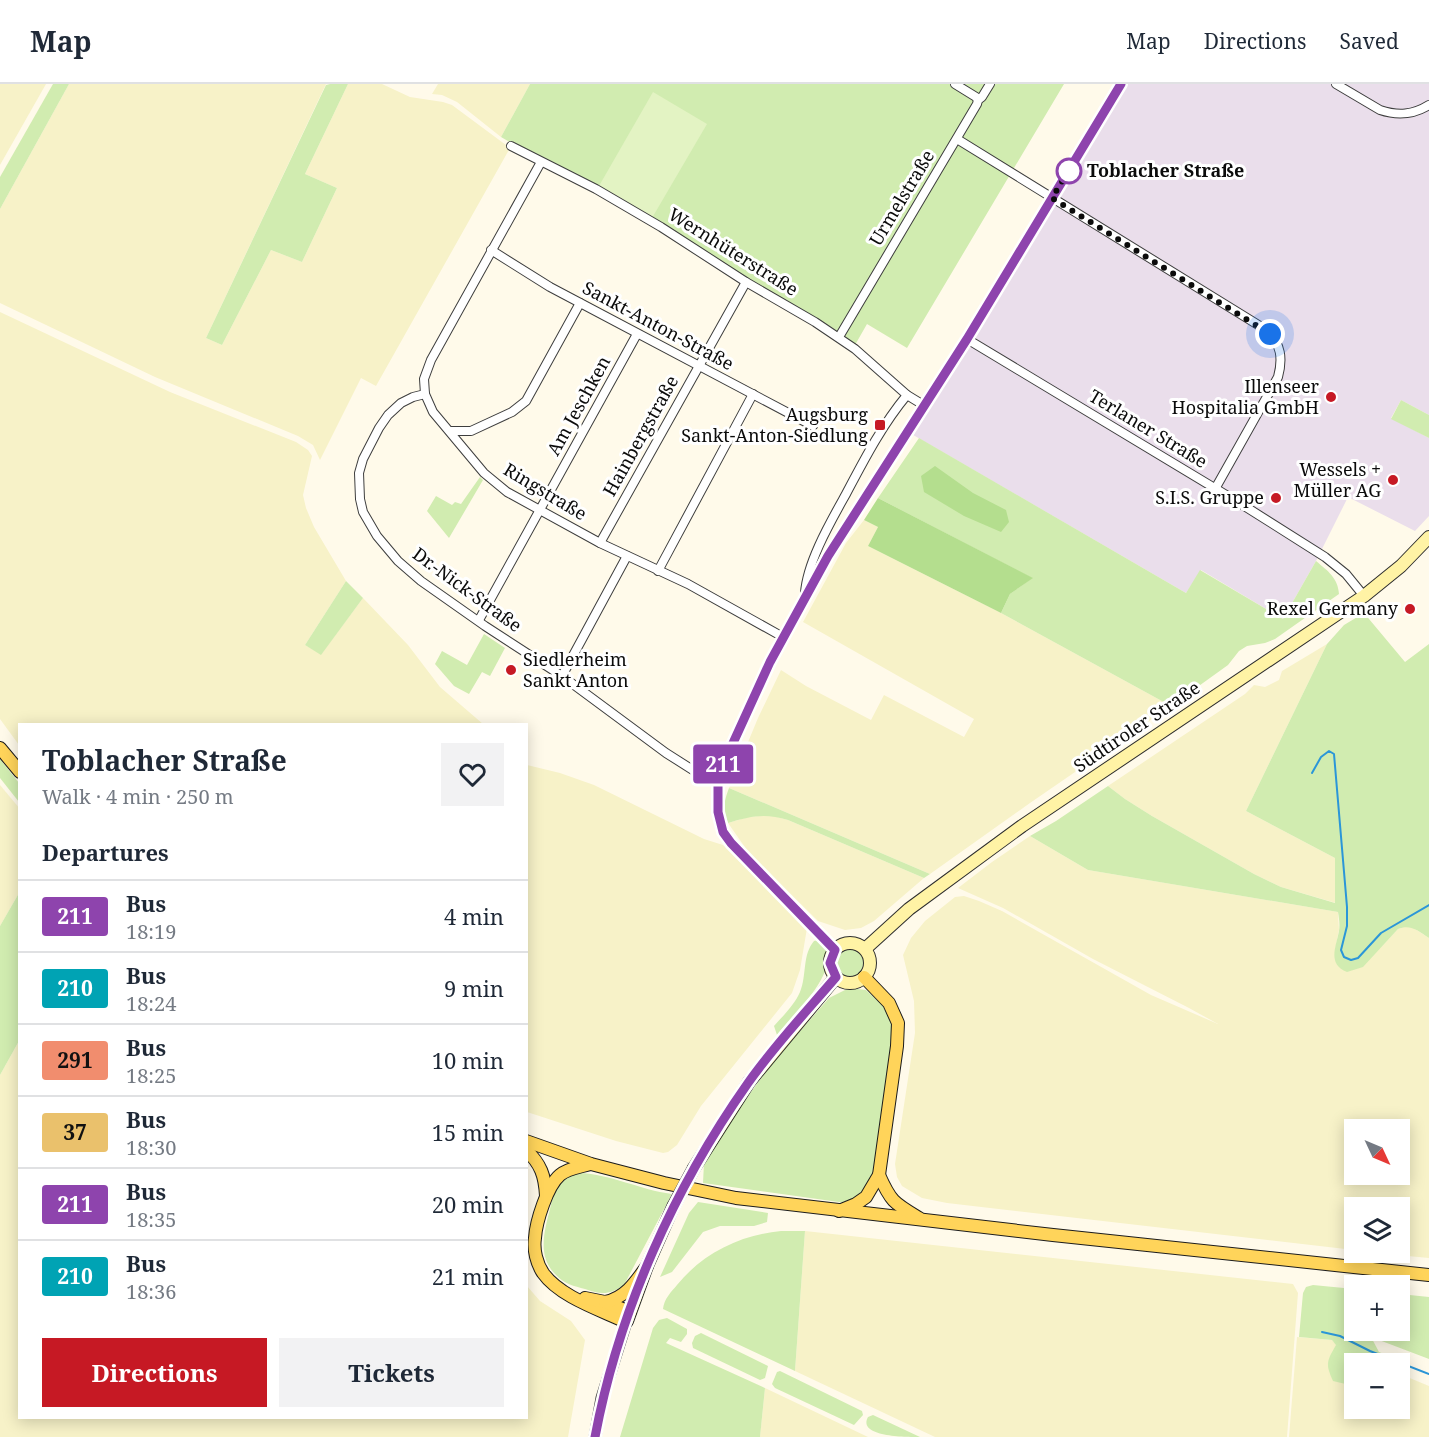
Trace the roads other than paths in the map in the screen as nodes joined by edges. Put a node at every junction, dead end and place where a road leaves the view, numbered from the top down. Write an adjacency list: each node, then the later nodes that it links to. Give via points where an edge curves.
1 (954, 84): 5 (street)
2 (990, 84): 5 (street, Urmelstraße)
3 (1121, 84): 10 (street)
4 (1336, 84): 6 (street, via 1387,113 1406,114)
5 (978, 100): 7 (street, Urmelstraße)
6 (1429, 105)
7 (957, 139): 10 (street); 15 (street, Urmelstraße)
8 (511, 146): 9 (street, Wernhüterstraße)
9 (541, 162): 11 (street); 12 (street, Wernhüterstraße, via 661,227)
10 (1052, 198): 16 (street); 26 (street, via 1268,331 1276,340 1282,359 1278,377)
11 (491, 250): 13 (street, Sankt-Anton-Straße); 18 (street, via 431,360 424,379)
12 (746, 282): 15 (street, Wernhüterstraße); 17 (street, Hainbergstraße)
13 (580, 303): 14 (street, Sankt-Anton-Straße); 24 (street, via 526,402)
14 (637, 334): 17 (street, Sankt-Anton-Straße); 27 (street, Am Jeschken)
15 (839, 338): 20 (street, Wernhüterstraße)
16 (967, 339): 21 (street); 26 (street, Terlaner Straße)
17 (698, 366): 19 (street, Sankt-Anton-Straße); 29 (street, Hainbergstraße)
18 (425, 394): 23 (street, Ringstraße, via 433,412); 36 (street, Dr.-Nick-Straße, via 401,403 379,428 359,473 360,499 369,524 398,561)
19 (753, 394): 22 (street, Sankt-Anton-Straße); 33 (street)
20 (907, 395): 21 (street, Wernhüterstraße); 30 (street, via 874,442)
21 (925, 406): 32 (street)
22 (813, 426)
23 (450, 431): 24 (street); 25 (street, Ringstraße)
24 (471, 431): 25 (street)
25 (462, 446): 27 (street, Ringstraße, via 484,473)
26 (1215, 489): 34 (street, Terlaner Straße, via 1325,557)
27 (540, 512): 29 (street, Ringstraße); 36 (street, Am Jeschken)
28 (1429, 537): 34 (main road, Südtiroler Straße)
29 (600, 543): 31 (street, Ringstraße)
30 (818, 550): 32 (street); 35 (street)
31 (627, 556): 33 (street, Ringstraße); 38 (street)
32 (828, 556): 35 (street)
33 (658, 571): 37 (street, Ringstraße)
34 (1364, 596): 42 (main road, Südtiroler Straße, via 1022,826 909,909)
35 (804, 598): 37 (street)
36 (479, 620): 38 (street, Dr.-Nick-Straße)
37 (783, 637): 41 (street)
38 (562, 676): 41 (street, Dr.-Nick-Straße, via 694,772 707,779)
39 (0, 748): 40 (main road)
40 (18, 770)
41 (718, 776): 43 (street, via 718,812 723,832)
42 (865, 949): 43 (main road, via 850,943); 45 (main road, via 870,967)
43 (835, 950): 44 (main road, via 830,963)
44 (836, 977): 45 (main road, via 850,983); 53 (main road, bridge, via 743,1091 694,1168)
45 (864, 977): 49 (main road, via 889,1003 898,1023)
46 (528, 1142): 48 (main road)
47 (528, 1152): 50 (main road, via 542,1169)
48 (591, 1164): 50 (main road, via 560,1175); 51 (main road, via 736,1198)
49 (879, 1175): 51 (main road, via 866,1197); 52 (main road, via 888,1196)
50 (546, 1197): 55 (main road, via 535,1237 538,1264 553,1284)
51 (838, 1211): 52 (main road)
52 (921, 1219): 54 (main road)
53 (647, 1266): 56 (main road, via 628,1291); 57 (main road)
54 (1429, 1275)
55 (569, 1294): 56 (main road); 57 (main road)
56 (604, 1302): 57 (main road)
57 (628, 1317): 58 (street, via 602,1398)
58 (595, 1437)

